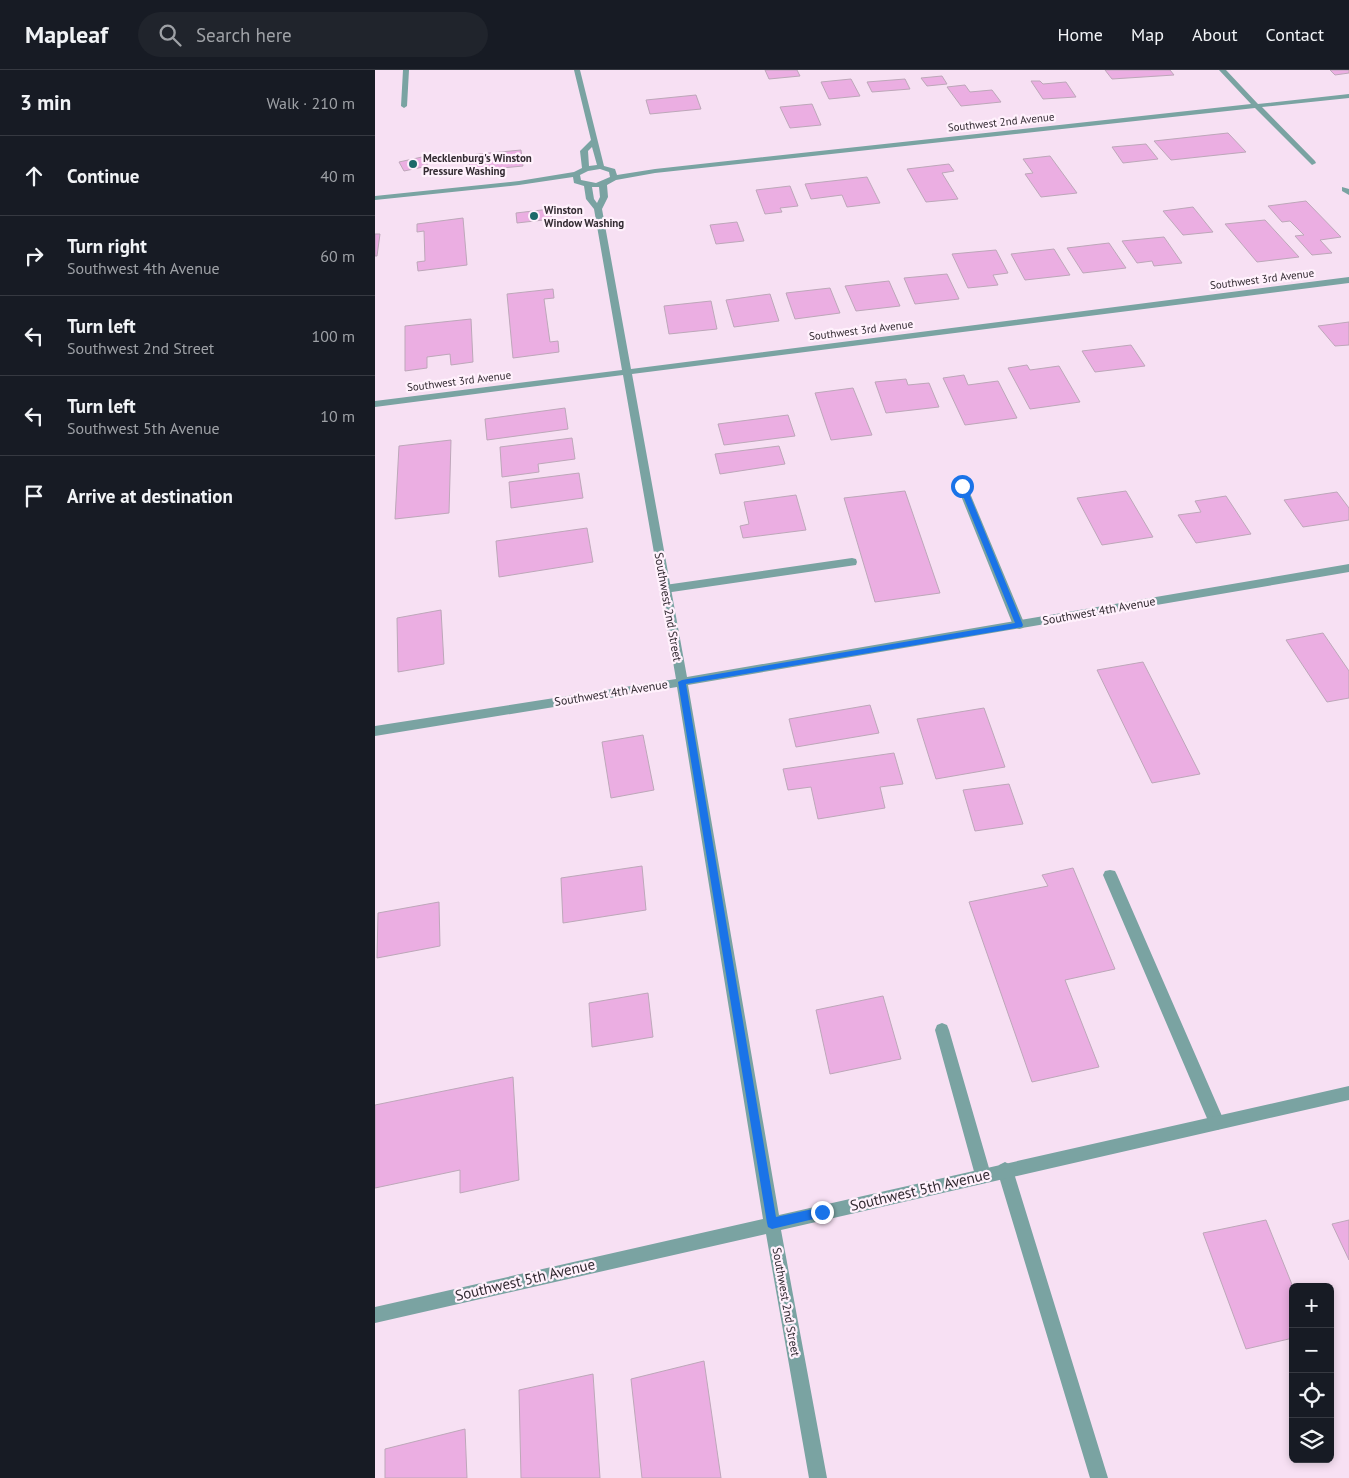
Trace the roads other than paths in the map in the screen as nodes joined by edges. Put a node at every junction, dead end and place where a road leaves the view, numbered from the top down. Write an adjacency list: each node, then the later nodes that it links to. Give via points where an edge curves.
1 (406, 70): 5 (street)
2 (577, 70): 7 (street)
3 (1222, 70): 6 (street)
4 (1349, 96): 6 (street, Southwest 2nd Avenue)
5 (404, 106)
6 (1257, 106): 8 (street); 12 (street, Southwest 2nd Avenue)
7 (594, 142): 9 (street); 10 (street, via 584,151)
8 (1313, 163)
9 (601, 167): 10 (street); 12 (street)
10 (586, 168): 11 (street)
11 (576, 174): 13 (street); 14 (street)
12 (612, 174): 15 (street)
13 (519, 183): 14 (street); 17 (street)
14 (579, 183): 16 (street)
15 (603, 184): 16 (street); 18 (street, Southwest 2nd Street, via 604,197)
16 (588, 185): 18 (street, Southwest 2nd Street, via 590,199)
17 (375, 198)
18 (598, 209): 20 (street, Southwest 2nd Street)
19 (1349, 280): 20 (street, Southwest 3rd Avenue)
20 (626, 371): 21 (street, Southwest 3rd Avenue); 25 (street, Southwest 2nd Street)
21 (375, 404)
22 (962, 486): 26 (street)
23 (852, 562): 25 (street)
24 (1349, 568): 26 (street, Southwest 4th Avenue)
25 (665, 589): 27 (street, Southwest 2nd Street)
26 (1019, 625): 27 (street, Southwest 4th Avenue)
27 (682, 682): 28 (street, Southwest 4th Avenue); 35 (street, Southwest 2nd Street)
28 (375, 731)
29 (1111, 875): 32 (street)
30 (942, 1030): 34 (street)
31 (1349, 1093): 32 (street, Southwest 5th Avenue)
32 (1217, 1123): 33 (street, Southwest 5th Avenue)
33 (1005, 1170): 34 (street, Southwest 5th Avenue); 38 (street)
34 (983, 1176): 35 (street, Southwest 5th Avenue)
35 (772, 1223): 36 (street, Southwest 5th Avenue); 37 (street, Southwest 2nd Street)
36 (375, 1315)
37 (818, 1478)
38 (1099, 1478)

